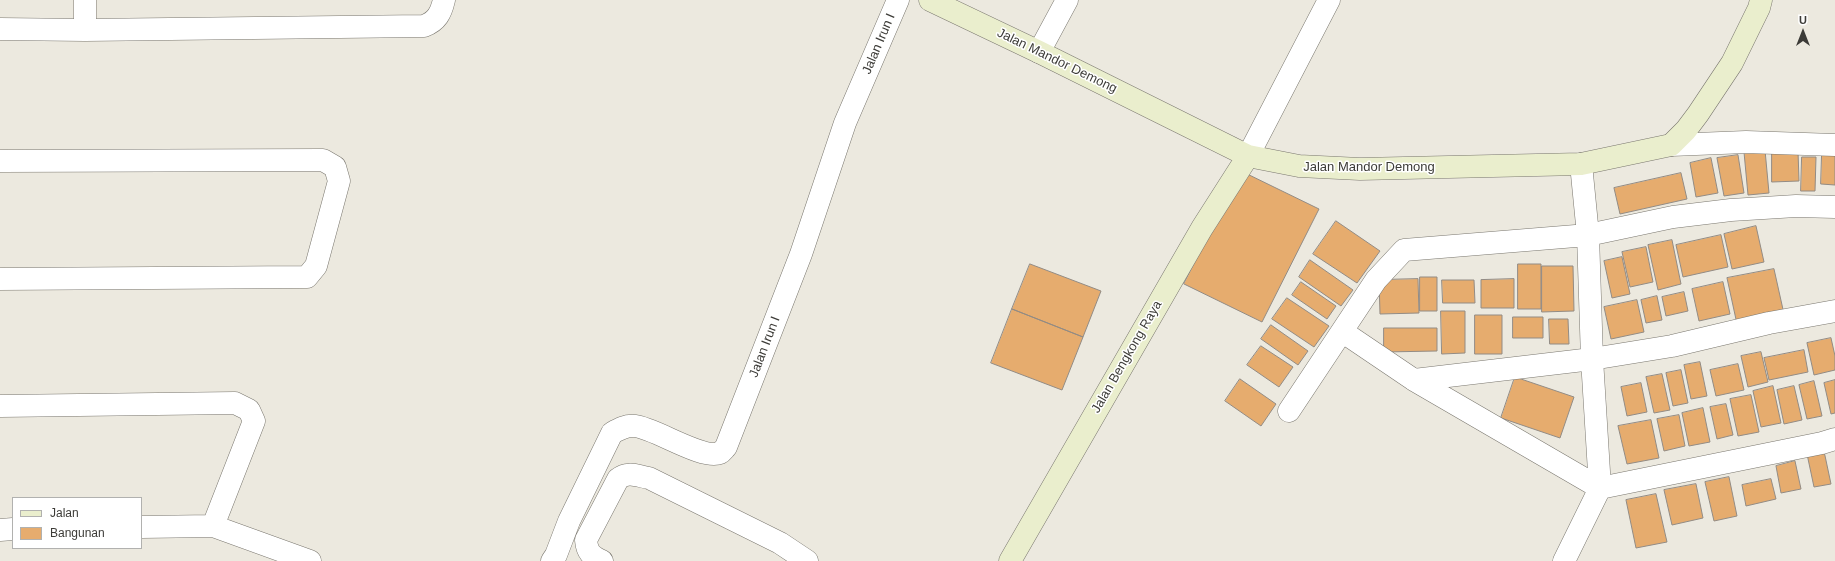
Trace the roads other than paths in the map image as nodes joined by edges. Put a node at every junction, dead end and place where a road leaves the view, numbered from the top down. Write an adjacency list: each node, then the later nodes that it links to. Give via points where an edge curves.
1 (85, 0): 9 (street)
2 (444, 0): 9 (street, via 438,17 424,26)
3 (898, 0): 32 (street, Jalan Irun I, via 845,123 801,254 726,447 721,453 714,454 635,426 622,427 612,433 568,521)
4 (930, 0): 10 (main road, Jalan Mandor Demong)
5 (1067, 0): 10 (street)
6 (1329, 0): 13 (street)
7 (1761, 0): 11 (main road, via 1732,63 1698,114)
8 (0, 29): 9 (street)
9 (85, 30)
10 (1039, 52): 13 (main road, Jalan Mandor Demong)
11 (1671, 145): 12 (street, via 1746,142); 15 (main road, Jalan Mandor Demong)
12 (1835, 145)
13 (1248, 156): 15 (main road, Jalan Mandor Demong, via 1299,166 1360,169); 35 (main road, Jalan Bengkong Raya, via 1202,228)
14 (0, 161): 18 (street, via 323,160 335,167 339,181 316,266 307,278)
15 (1580, 164): 17 (street)
16 (1835, 207): 17 (street, via 1796,206 1731,210 1673,217)
17 (1588, 235): 20 (street, via 1404,250 1376,280); 21 (street)
18 (0, 279)
19 (1835, 311): 21 (street, via 1769,323 1672,346)
20 (1343, 332): 22 (street); 24 (street)
21 (1592, 359): 22 (street); 26 (street)
22 (1414, 380): 26 (street)
23 (0, 406): 27 (street, via 235,403 249,410 254,421)
24 (1289, 411)
25 (1835, 439): 26 (street)
26 (1600, 488): 36 (street)
27 (213, 526): 28 (street); 31 (street)
28 (142, 527)
29 (12, 529): 30 (street)
30 (0, 530)
31 (310, 561)
32 (552, 561)
33 (602, 561): 34 (street, via 590,554 586,540 618,479 630,474 649,478 780,543)
34 (807, 561)
35 (1010, 561)
36 (1564, 561)

